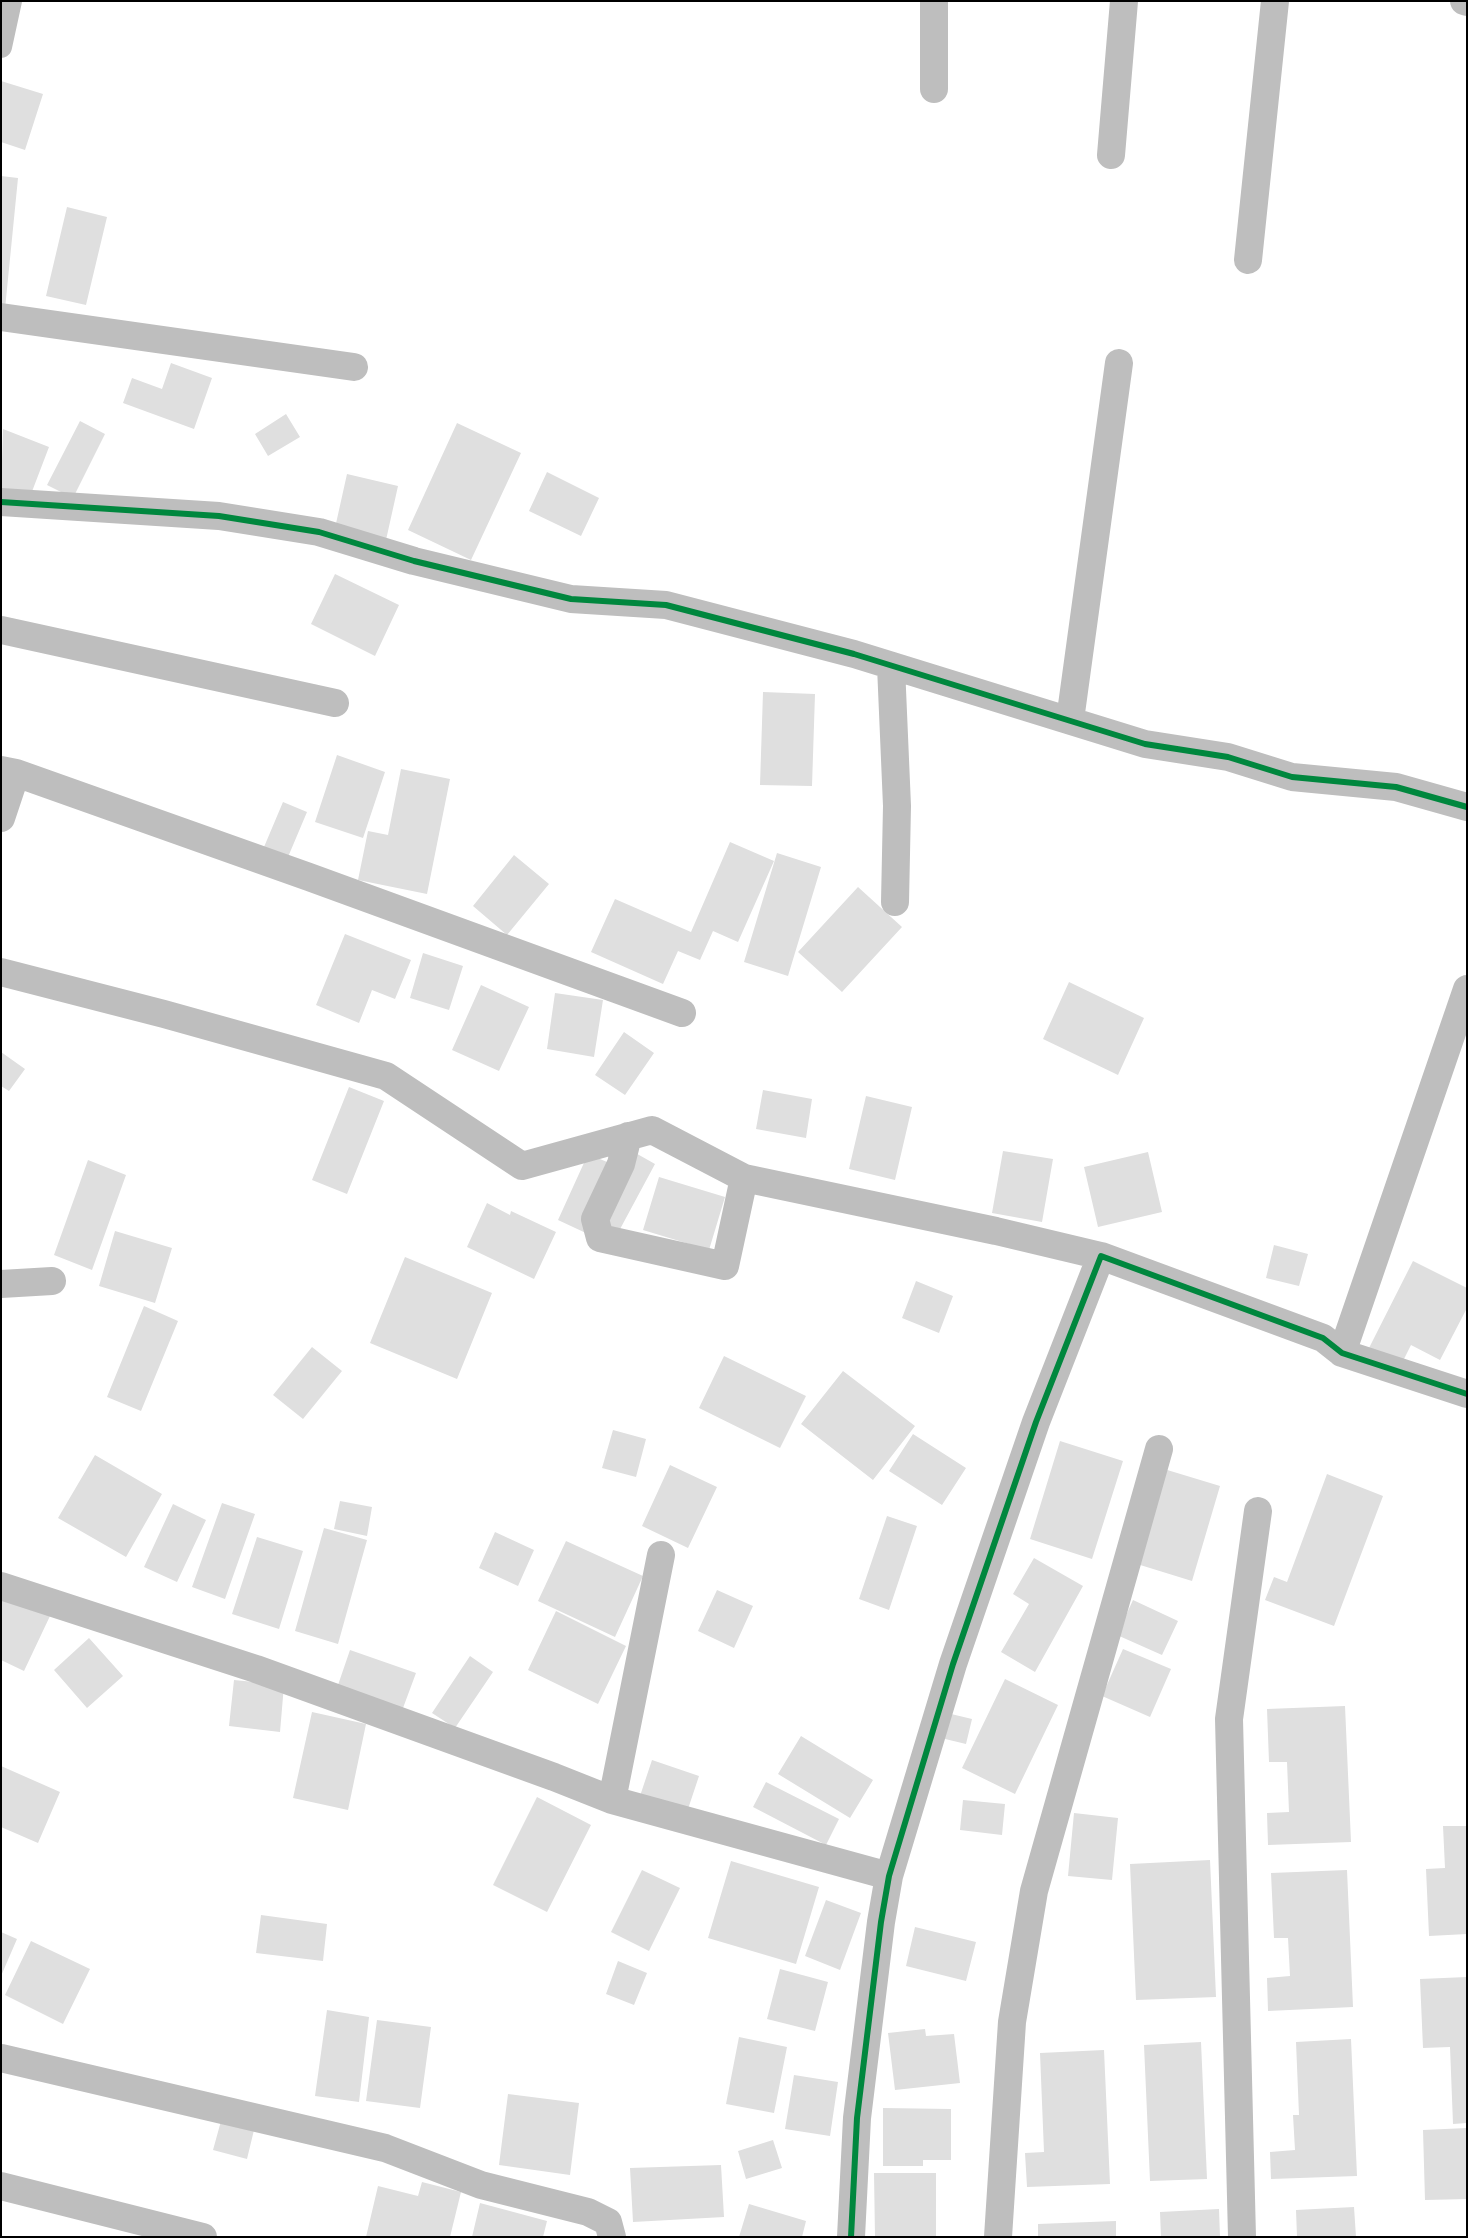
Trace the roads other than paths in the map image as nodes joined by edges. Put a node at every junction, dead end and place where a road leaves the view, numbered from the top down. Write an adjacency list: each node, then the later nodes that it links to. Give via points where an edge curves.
1 (10, 1): 5 (lane)
2 (934, 1): 6 (street)
3 (1124, 1): 7 (street)
4 (1275, 1): 8 (street)
5 (1, 47)
6 (934, 89)
7 (1111, 155)
8 (1248, 260)
9 (1, 317): 11 (street)
10 (1119, 363): 16 (street)
11 (354, 367)
12 (1, 502): 14 (street, via 219,516 319,532 488,580 571,598 666,605)
13 (1, 630): 15 (street)
14 (891, 666): 16 (street); 20 (street, via 896,806)
15 (335, 704)
16 (1070, 720): 18 (street, via 1146,744 1228,757 1292,777 1396,788)
17 (9, 772): 19 (street); 23 (street)
18 (1467, 808)
19 (1, 818)
20 (895, 902)
21 (1, 972): 24 (street, via 386,1076 522,1166)
22 (1467, 989): 29 (street)
23 (682, 1013)
24 (628, 1136): 25 (street, via 652,1130); 25 (street, via 622,1164 595,1220 600,1238 725,1266)
25 (744, 1178): 26 (street)
26 (1101, 1256): 29 (street, via 1323,1338); 36 (street, via 1036,1422 953,1664)
27 (52, 1282): 28 (street)
28 (1, 1284)
29 (1342, 1353): 30 (street)
30 (1467, 1394)
31 (1159, 1449): 42 (street, via 1034,1891 1012,2022)
32 (1258, 1511): 43 (street, via 1229,1719)
33 (660, 1555): 35 (street)
34 (1, 1586): 35 (street, via 256,1668)
35 (612, 1800): 36 (street)
36 (889, 1876): 41 (street, via 856,2118)
37 (1, 2058): 40 (street, via 385,2148 481,2184 588,2212 608,2222)
38 (1, 2186): 39 (street)
39 (203, 2237)
40 (612, 2237)
41 (851, 2237)
42 (998, 2237)
43 (1242, 2237)

